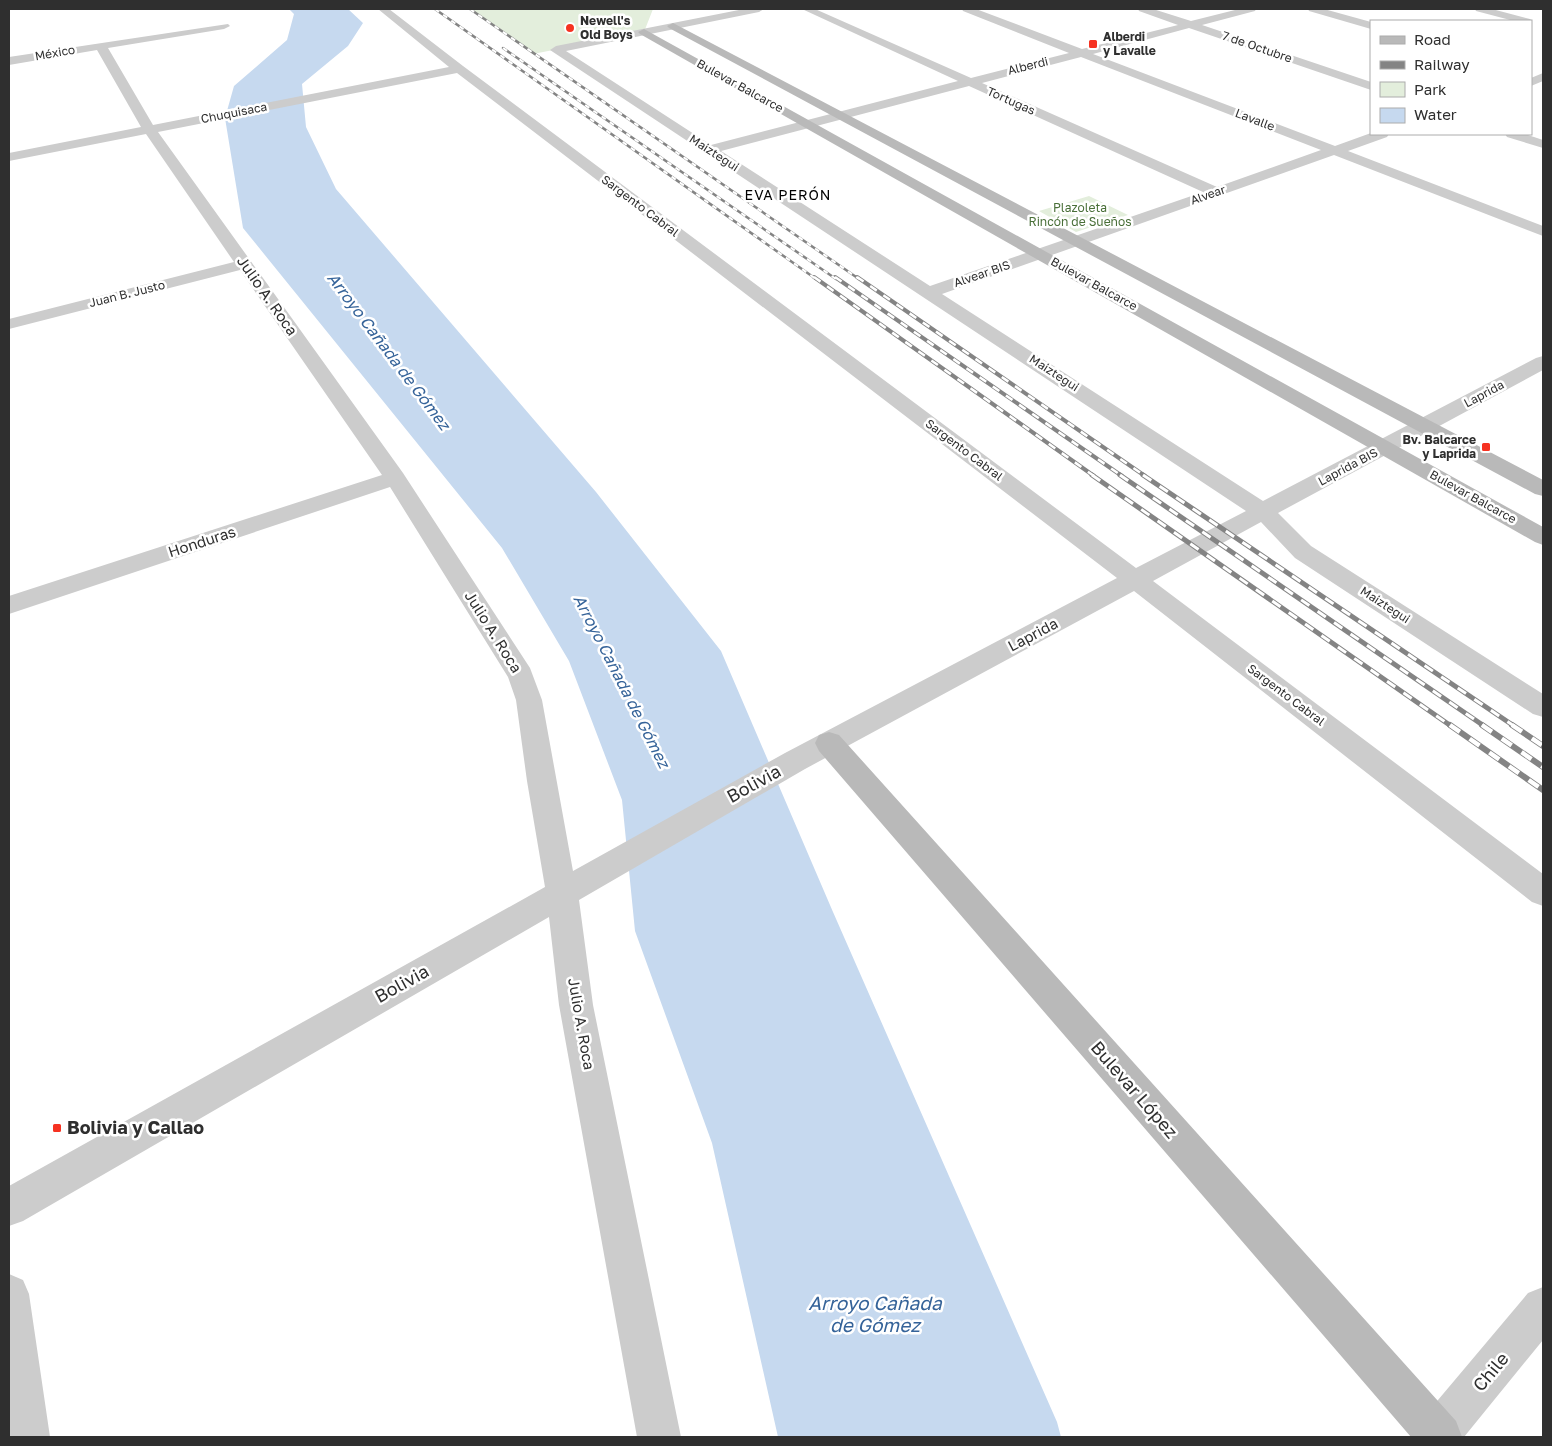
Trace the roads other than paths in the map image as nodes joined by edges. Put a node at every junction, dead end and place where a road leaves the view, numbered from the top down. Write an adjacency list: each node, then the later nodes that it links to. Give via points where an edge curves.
1 (383, 9): 18 (street, Sargento Cabral)
2 (759, 9): 10 (street)
3 (807, 9): 19 (street, Tortugas)
4 (968, 9): 16 (street, Lavalle)
5 (1143, 9): 11 (street, 7 de Octubre)
6 (1251, 9): 11 (street, Alberdi)
7 (1313, 9): 13 (street)
8 (1480, 9): 9 (street)
9 (1520, 20)
10 (672, 22): 14 (street); 21 (main road, Bulevar Balcarce)
11 (1190, 25): 16 (street, Alberdi); 20 (street, 7 de Octubre)
12 (224, 26): 15 (street, México)
13 (1370, 26)
14 (645, 27): 22 (main road, Bulevar Balcarce); 27 (street, Maiztegui, via 556,50)
15 (101, 46): 17 (street, México); 23 (street, Julio A. Roca)
16 (1082, 53): 19 (street, Alberdi); 28 (street, Lavalle)
17 (9, 61)
18 (459, 69): 23 (street, Chuquisaca); 44 (street, Sargento Cabral)
19 (968, 82): 21 (street, Alberdi); 30 (street, Tortugas)
20 (1370, 86)
21 (841, 116): 22 (street, Alberdi); 32 (main road, Bulevar Balcarce)
22 (807, 124): 27 (street, Alberdi); 33 (main road, Bulevar Balcarce)
23 (149, 129): 29 (street, Chuquisaca); 34 (street, Julio A. Roca)
24 (1379, 135): 28 (street, Alvear)
25 (1515, 135): 26 (street)
26 (1543, 144)
27 (709, 150): 35 (street, Maiztegui)
28 (1334, 150): 30 (street, Alvear); 31 (street, Lavalle)
29 (9, 157)
30 (1216, 192): 32 (street, Alvear)
31 (1543, 231)
32 (1076, 241): 33 (street, Alvear); 38 (main road, Bulevar Balcarce)
33 (1037, 255): 35 (street, Alvear BIS); 39 (main road, Bulevar Balcarce)
34 (245, 264): 36 (street, Juan B. Justo); 40 (street, Julio A. Roca)
35 (930, 292): 42 (street, Maiztegui)
36 (9, 324)
37 (1543, 362): 38 (street, Laprida)
38 (1424, 426): 39 (street, Laprida BIS); 41 (main road, Bulevar Balcarce)
39 (1384, 447): 42 (street, Laprida BIS); 43 (main road, Bulevar Balcarce)
40 (395, 478): 45 (street, Honduras); 50 (street, Julio A. Roca, via 521,675 529,700 540,781)
41 (1543, 489)
42 (1268, 510): 44 (street, Laprida); 46 (street, Maiztegui, via 1302,552)
43 (1543, 537)
44 (1136, 580): 47 (street, Laprida); 49 (street, Sargento Cabral)
45 (9, 605)
46 (1543, 707)
47 (829, 743): 48 (street, Laprida); 54 (main road, Bulevar López)
48 (795, 761): 50 (street, Bolivia)
49 (1543, 892)
50 (562, 893): 51 (street, Bolivia); 56 (street, Julio A. Roca, via 576,1005)
51 (9, 1207)
52 (9, 1294): 55 (street)
53 (1543, 1308): 54 (street, Chile)
54 (1439, 1436)
55 (28, 1437)
56 (660, 1437)

